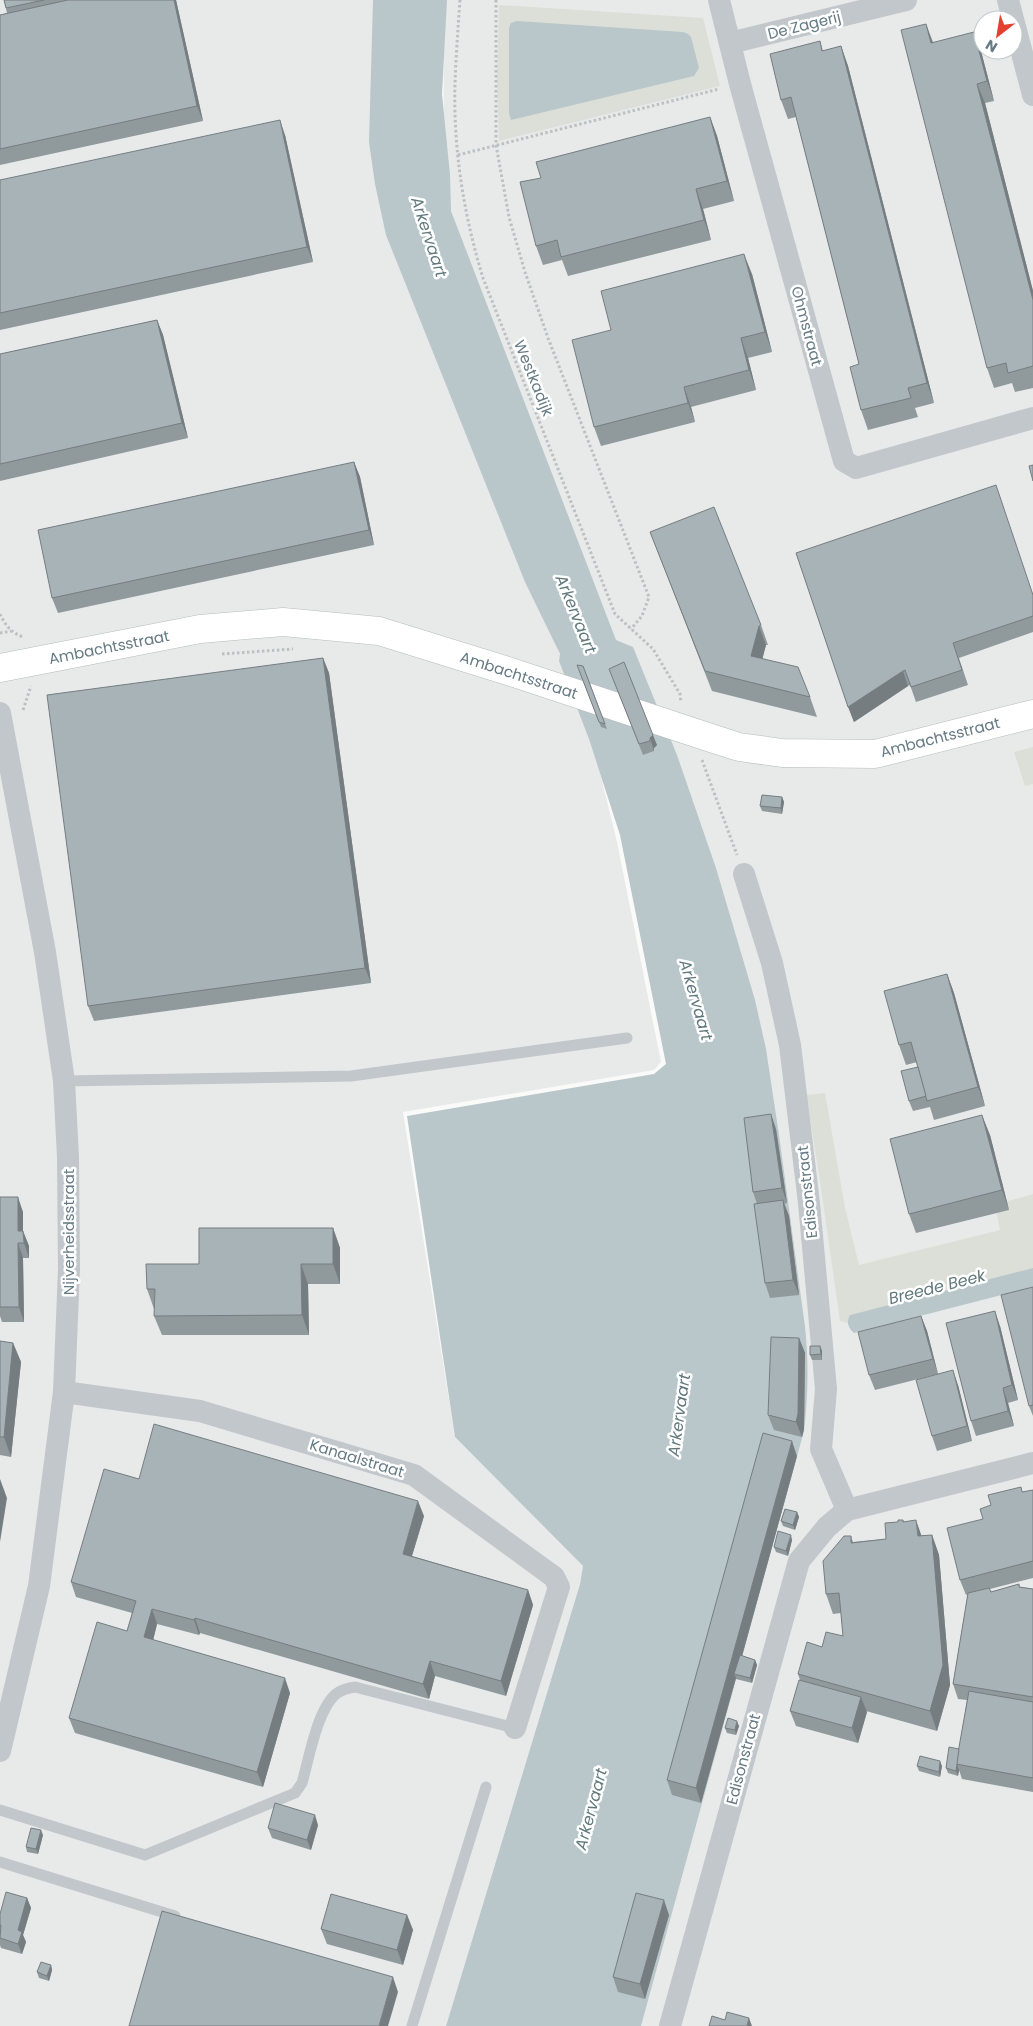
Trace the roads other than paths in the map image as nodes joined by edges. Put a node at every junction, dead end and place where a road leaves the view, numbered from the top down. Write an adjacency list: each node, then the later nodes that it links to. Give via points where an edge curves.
1 (719, 0): 4 (street, Ohmstraat)
2 (906, 0): 4 (street, De Zagerij)
3 (1008, 0): 5 (street)
4 (730, 44): 6 (street, Ohmstraat, via 844,461 856,468)
5 (1033, 95)
6 (1033, 418)
7 (0, 668): 9 (main road, Ambachtsstraat, via 200,629 283,622 378,631 739,747 782,753 875,754)
8 (0, 712): 10 (street, Nijverheidsstraat)
9 (1033, 714)
10 (6, 774): 13 (street, Nijverheidsstraat, via 45,952)
11 (744, 874): 16 (street, Edisonstraat, via 772,963 790,1045 826,1389 821,1449)
12 (627, 1038): 13 (lane, via 351,1076)
13 (64, 1082): 14 (street, Nijverheidsstraat, via 69,1269)
14 (64, 1392): 17 (street, Kanaalstraat, via 200,1411 414,1475 554,1577 559,1587); 18 (street, Nijverheidsstraat, via 39,1586)
15 (1033, 1463): 16 (street, Edisonstraat)
16 (847, 1510): 24 (street, Edisonstraat, via 812,1542 799,1561)
17 (515, 1728): 20 (lane, via 355,1687 347,1688 336,1694 325,1708 302,1783 295,1793 145,1855)
18 (0, 1751)
19 (486, 1787): 23 (lane)
20 (0, 1810)
21 (0, 1862): 22 (lane)
22 (186, 1919)
23 (412, 2026)
24 (670, 2026)

